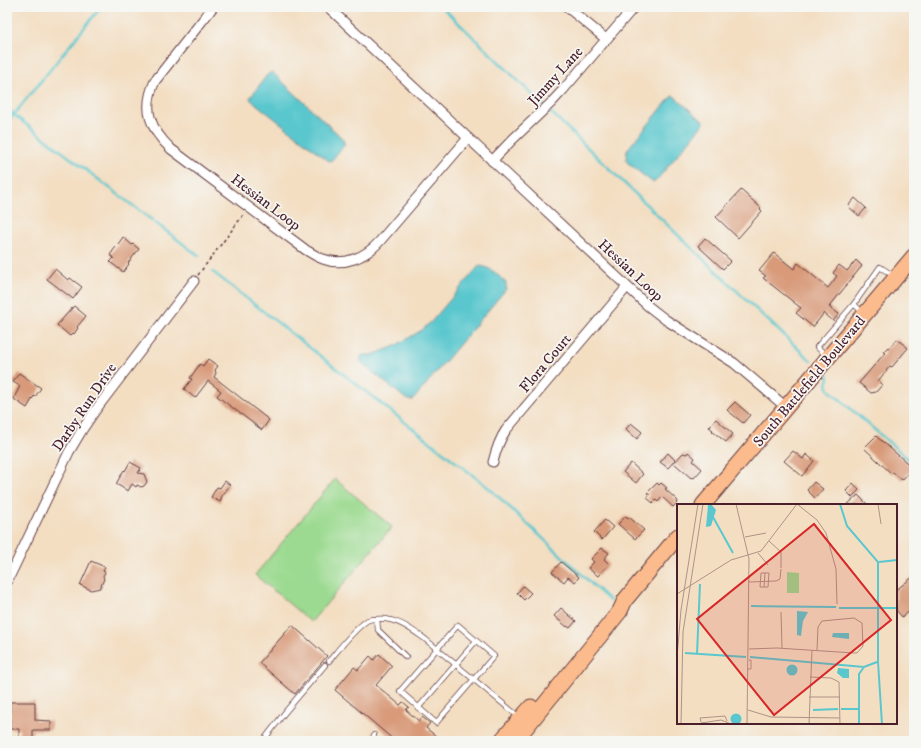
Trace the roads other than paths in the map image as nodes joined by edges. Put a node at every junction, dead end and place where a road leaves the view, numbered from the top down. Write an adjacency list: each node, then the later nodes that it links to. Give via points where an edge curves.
1 (213, 7): 6 (street, Hessian Loop, via 155,81 149,98 150,115 155,131 172,149 314,255 338,262 368,252)
2 (328, 7): 6 (street, Hessian Loop)
3 (567, 7): 5 (street)
4 (634, 7): 5 (street, Jimmy Lane)
5 (606, 40): 7 (street, Jimmy Lane, via 551,103)
6 (468, 138): 7 (street, Hessian Loop)
7 (492, 161): 11 (street, Hessian Loop)
8 (914, 256): 9 (main road, South Battlefield Boulevard)
9 (896, 278): 12 (lane, via 880,267); 13 (main road, South Battlefield Boulevard)
10 (194, 281): 19 (street, Darby Run Drive, via 82,430)
11 (627, 287): 15 (street, Hessian Loop, via 657,314 734,363); 16 (street, Flora Court, via 506,430 497,445)
12 (854, 304): 13 (lane); 14 (lane, via 816,347)
13 (865, 314): 14 (main road, South Battlefield Boulevard)
14 (829, 357): 15 (main road, South Battlefield Boulevard)
15 (786, 408): 17 (main road, South Battlefield Boulevard)
16 (493, 462)
17 (705, 504)
18 (677, 537): 29 (main road, via 625,600 614,607)
19 (7, 582)
20 (376, 619): 22 (lane, via 398,622); 23 (lane, via 378,630); 24 (lane, via 369,619 359,627)
21 (476, 641): 22 (lane, via 458,624); 25 (lane); 27 (lane, via 494,656)
22 (437, 649): 25 (lane); 28 (lane, via 400,691)
23 (406, 657)
24 (328, 661)
25 (456, 664): 27 (lane); 28 (lane)
26 (325, 665): 31 (lane)
27 (474, 679): 28 (lane, via 436,723); 29 (lane)
28 (418, 708)
29 (525, 722): 33 (main road); 34 (main road)
30 (374, 735): 32 (lane)
31 (263, 741)
32 (372, 741)
33 (501, 741)
34 (515, 741)

